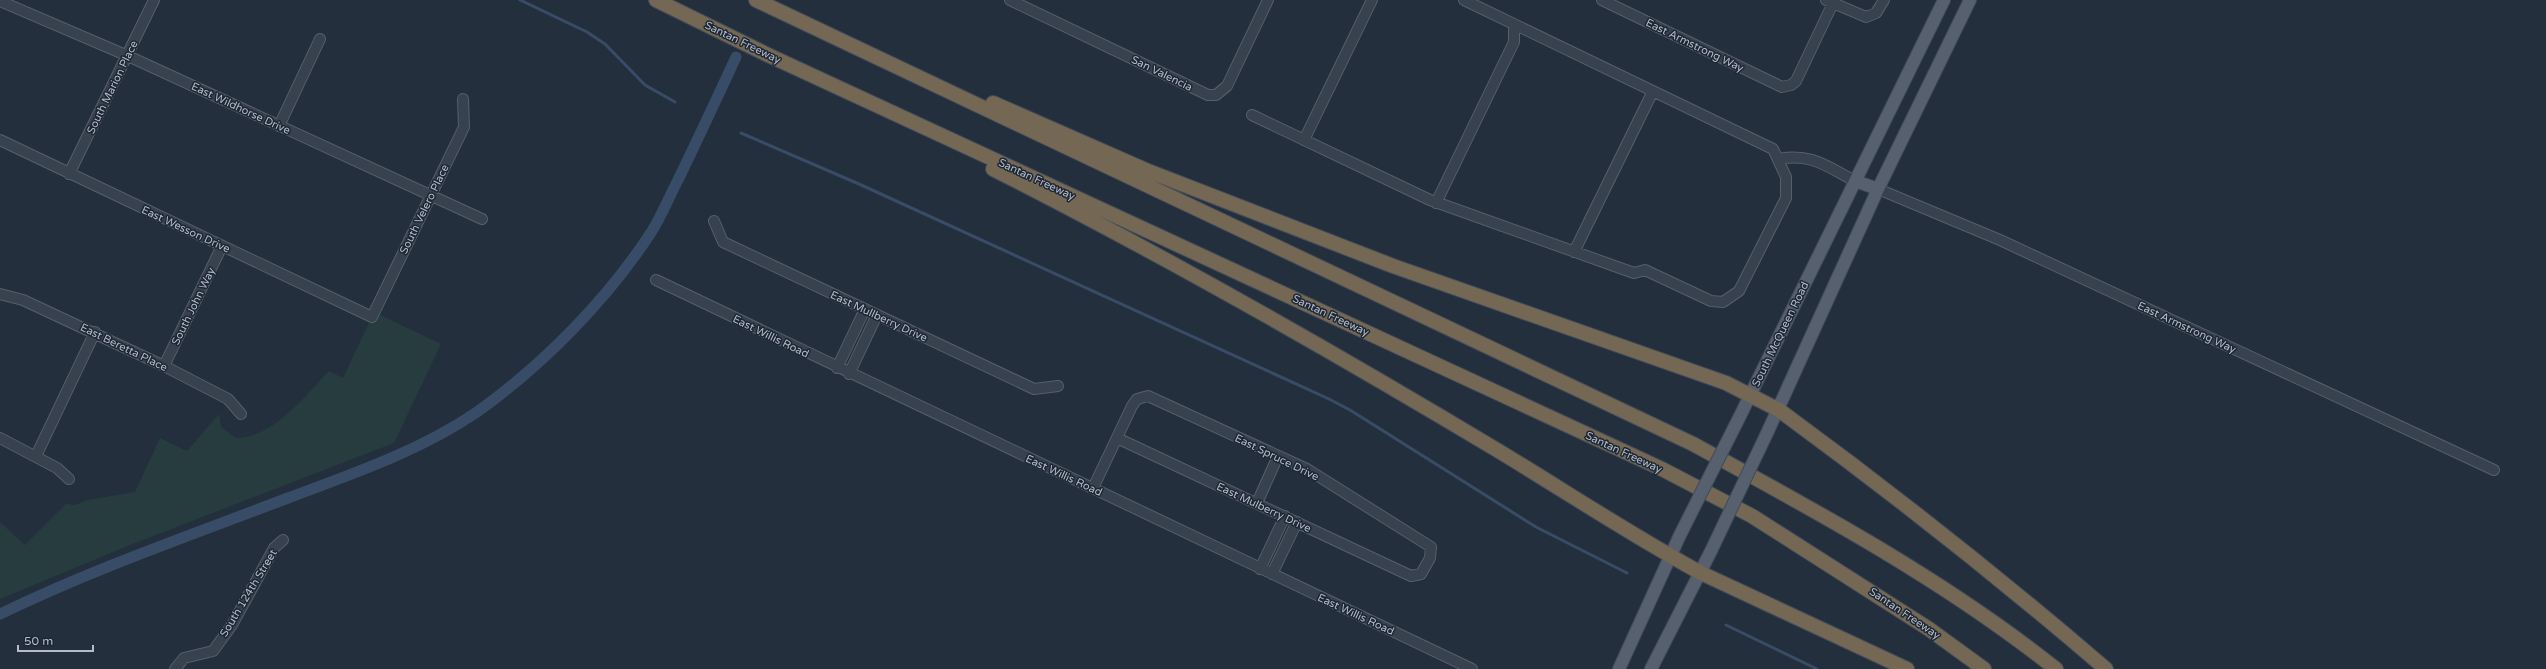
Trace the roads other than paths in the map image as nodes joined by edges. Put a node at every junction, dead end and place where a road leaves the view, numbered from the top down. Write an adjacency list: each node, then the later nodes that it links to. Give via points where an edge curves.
1 (154, 0): 17 (street, South Marion Place)
2 (656, 0): 16 (highway, Santan Freeway)
3 (756, 0): 18 (highway)
4 (1010, 0): 5 (street, San Valencia, via 1208,95 1216,95 1227,86)
5 (1268, 0)
6 (1372, 0): 24 (street)
7 (1464, 0): 14 (street)
8 (1602, 0): 13 (street, East Armstrong Way, via 1775,85 1789,86 1798,78)
9 (1884, 0): 13 (street, via 1873,15 1862,17)
10 (1944, 0): 27 (main road, South McQueen Road)
11 (1970, 0): 28 (main road)
12 (1, 1): 17 (street, East Wildhorse Drive)
13 (1830, 2)
14 (1514, 24): 19 (street); 30 (street, via 1514,42)
15 (320, 38): 22 (street)
16 (768, 55): 61 (highway, via 1167,259 1440,416); 71 (highway, Santan Freeway, via 1662,469 1765,524 1929,629)
17 (128, 56): 22 (street, East Wildhorse Drive); 26 (street, South Marion Place)
18 (921, 79): 47 (highway, via 1001,106 1148,171 1393,266 1726,383); 72 (highway, via 1693,444 1821,514 1931,579)
19 (1653, 91): 25 (street, via 1773,149); 34 (street)
20 (463, 99): 29 (street, South Velero Place, via 464,127)
21 (1252, 115): 24 (street)
22 (279, 126): 29 (street, East Wildhorse Drive)
23 (0, 140): 26 (street, East Wesson Drive)
24 (1304, 140): 30 (street)
25 (1778, 159): 27 (street, via 1794,156 1809,158); 34 (street, via 1786,177 1786,198 1739,291 1723,302 1711,302 1645,270 1634,273)
26 (69, 174): 33 (street, East Wesson Drive)
27 (1855, 181): 28 (main road); 47 (main road, South McQueen Road)
28 (1878, 189): 48 (main road); 54 (street, East Armstrong Way, via 2000,240)
29 (431, 196): 31 (street, East Wildhorse Drive); 39 (street, South Velero Place)
30 (1436, 203): 34 (street)
31 (482, 219)
32 (714, 222): 37 (street, East Mullberry Drive, via 723,242)
33 (222, 246): 39 (street, East Wesson Drive); 43 (street, South John Way)
34 (1574, 252)
35 (656, 280): 44 (street, East Willis Road)
36 (0, 294): 40 (street, East Beretta Place, via 23,300)
37 (865, 309): 38 (street, East Mullberry Drive); 41 (street)
38 (877, 315): 42 (street); 46 (street, East Mullberry Drive, via 1034,389)
39 (372, 317)
40 (95, 332): 43 (street, East Beretta Place); 52 (street)
41 (853, 334): 42 (street); 44 (street)
42 (865, 340): 45 (street)
43 (164, 366): 49 (street, East Beretta Place, via 228,399)
44 (837, 368): 45 (street, East Willis Road)
45 (849, 374): 56 (street, East Willis Road)
46 (1058, 386)
47 (1750, 395): 48 (highway); 61 (main road, South McQueen Road, bridge)
48 (1779, 410): 63 (main road, bridge); 73 (highway, via 1947,537)
49 (241, 414)
50 (0, 438): 52 (street)
51 (1117, 438): 53 (street, East Spruce Drive, via 1137,399 1148,396); 56 (street); 57 (street, East Mulberry Drive)
52 (36, 456): 55 (street)
53 (1278, 456): 57 (street); 65 (street, East Spruce Drive, via 1307,469 1431,548 1430,558 1421,574)
54 (2494, 470)
55 (69, 479)
56 (1092, 488): 62 (street, East Willis Road)
57 (1257, 503): 58 (street, East Mulberry Drive)
58 (1285, 516): 59 (street, East Mulberry Drive); 62 (street)
59 (1297, 522): 64 (street); 65 (street, East Mulberry Drive)
60 (283, 540): 66 (street, South 124th Street, via 274,548 232,625 213,650 184,658)
61 (1670, 556): 63 (highway); 68 (main road, South McQueen Road)
62 (1260, 569): 64 (street, East Willis Road)
63 (1701, 573): 69 (main road); 70 (highway)
64 (1272, 574): 67 (street, East Willis Road)
65 (1411, 576)
66 (175, 669)
67 (1472, 669)
68 (1619, 669)
69 (1651, 669)
70 (1907, 669)
71 (1984, 669)
72 (2056, 669)
73 (2106, 669)

